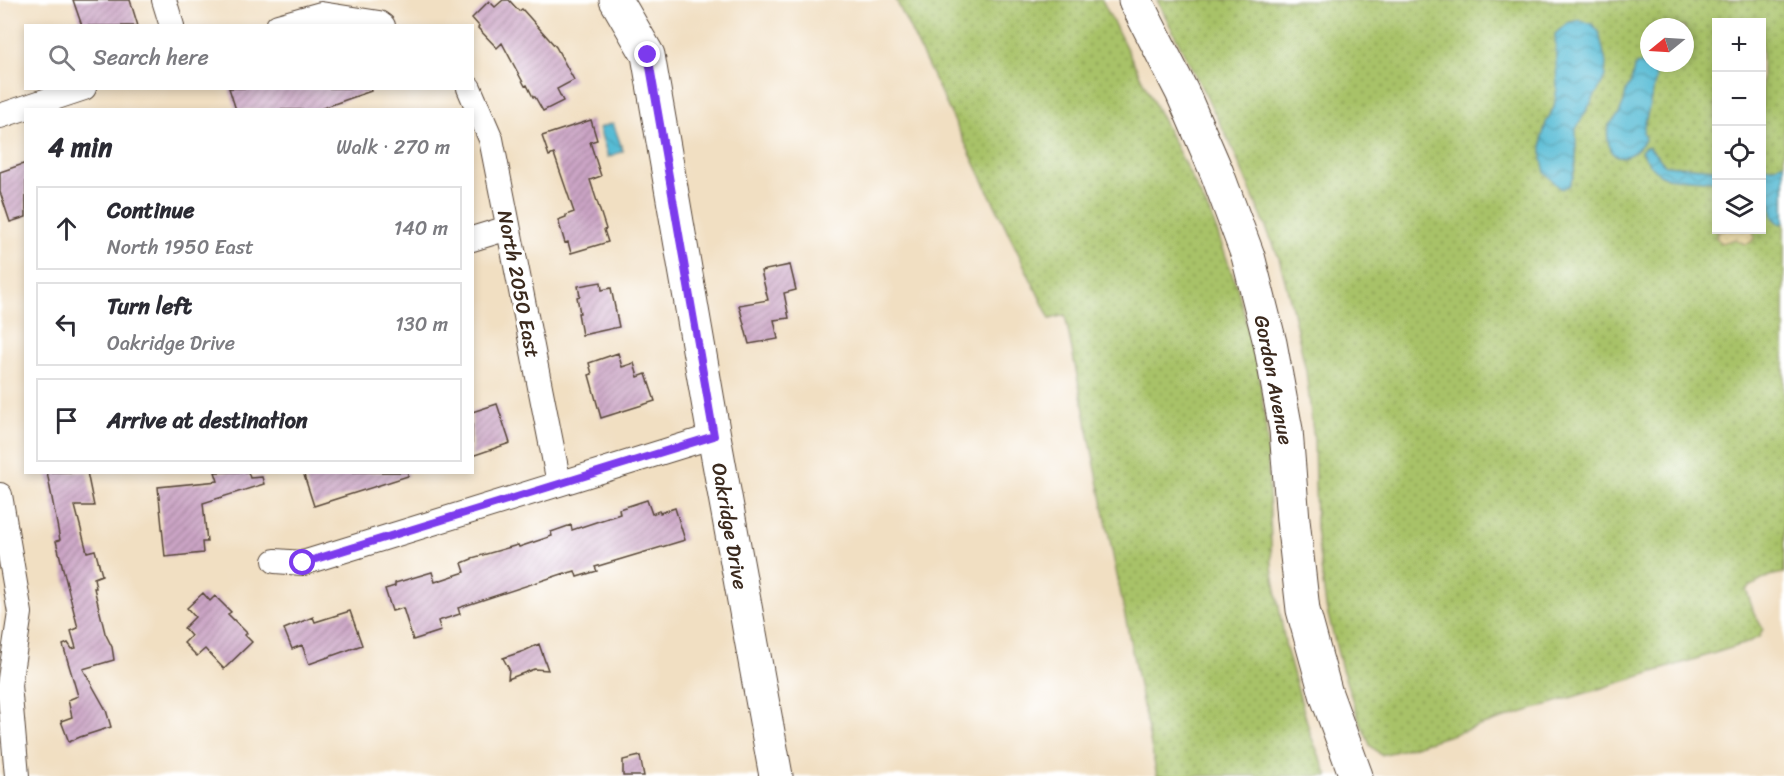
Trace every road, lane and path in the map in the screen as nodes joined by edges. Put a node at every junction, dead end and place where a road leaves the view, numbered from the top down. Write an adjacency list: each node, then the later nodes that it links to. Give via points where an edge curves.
1 (164, 0): 4 (street)
2 (1135, 0): 21 (main road, Gordon Avenue, via 1186,102 1248,256 1286,430 1303,610 1326,694)
3 (620, 1): 14 (main road, Oakridge Drive, via 648,55)
4 (171, 24)
5 (285, 24): 6 (street, via 321,14)
6 (380, 24)
7 (78, 90): 9 (street)
8 (470, 90): 12 (street, North 2050 East, via 490,139)
9 (24, 108)
10 (24, 108): 11 (street)
11 (0, 116)
12 (508, 228): 13 (street); 15 (street, North 2050 East)
13 (474, 238)
14 (714, 436): 15 (street); 20 (main road, Oakridge Drive)
15 (559, 483): 17 (street, via 303,563)
16 (0, 495): 18 (street, via 20,613)
17 (275, 561)
18 (5, 684): 19 (street)
19 (17, 776)
20 (776, 776)
21 (1356, 776)

